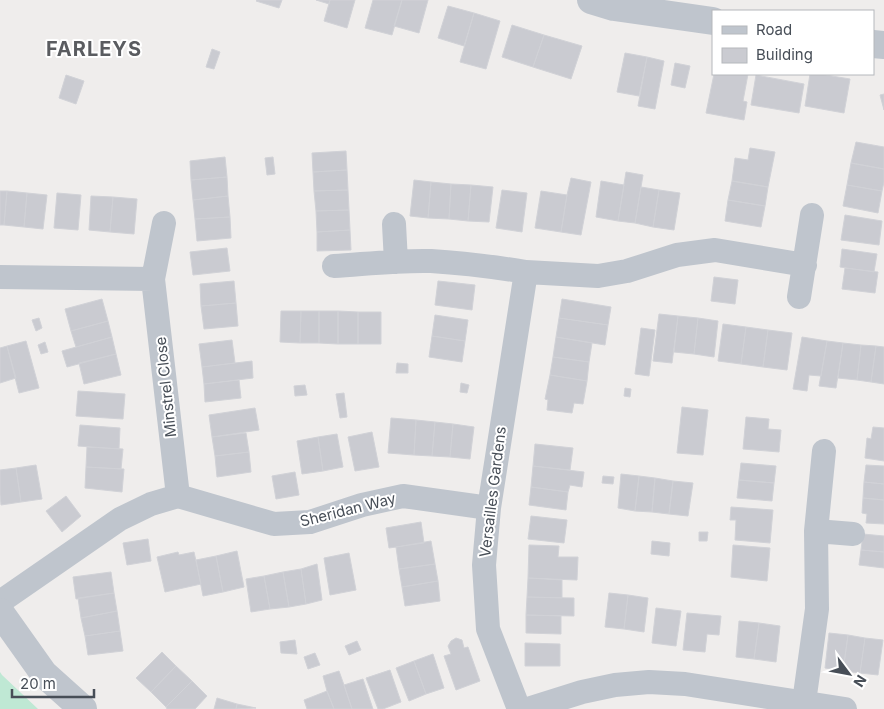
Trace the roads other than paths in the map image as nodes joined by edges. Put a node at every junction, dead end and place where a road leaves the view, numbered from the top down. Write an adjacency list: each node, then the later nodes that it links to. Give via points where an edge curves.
1 (591, 0): 2 (street, via 614,7)
2 (656, 6): 3 (street)
3 (712, 21)
4 (812, 215): 8 (street)
5 (164, 223): 12 (street, Minstrel Close)
6 (394, 224): 7 (street)
7 (396, 262): 9 (street); 10 (street, via 440,262)
8 (805, 264): 10 (street, via 715,250 677,255 628,271 598,276); 13 (street)
9 (334, 266)
10 (526, 272): 16 (street, Versailles Gardens)
11 (0, 277): 12 (street)
12 (153, 279): 15 (street, Minstrel Close)
13 (799, 297)
14 (824, 452): 17 (street)
15 (178, 496): 16 (street, Sheridan Way, via 274,524 310,522 402,496); 19 (street, via 151,504 120,519)
16 (489, 508): 24 (street, Versailles Gardens, via 484,565 488,629)
17 (816, 531): 18 (street); 22 (street, via 817,609)
18 (853, 534)
19 (0, 602)
20 (0, 612): 23 (street, via 44,674)
21 (585, 701): 22 (street, via 615,685 649,682 685,684); 25 (street)
22 (804, 702): 26 (street)
23 (83, 709)
24 (519, 709)
25 (528, 709)
26 (845, 709)

